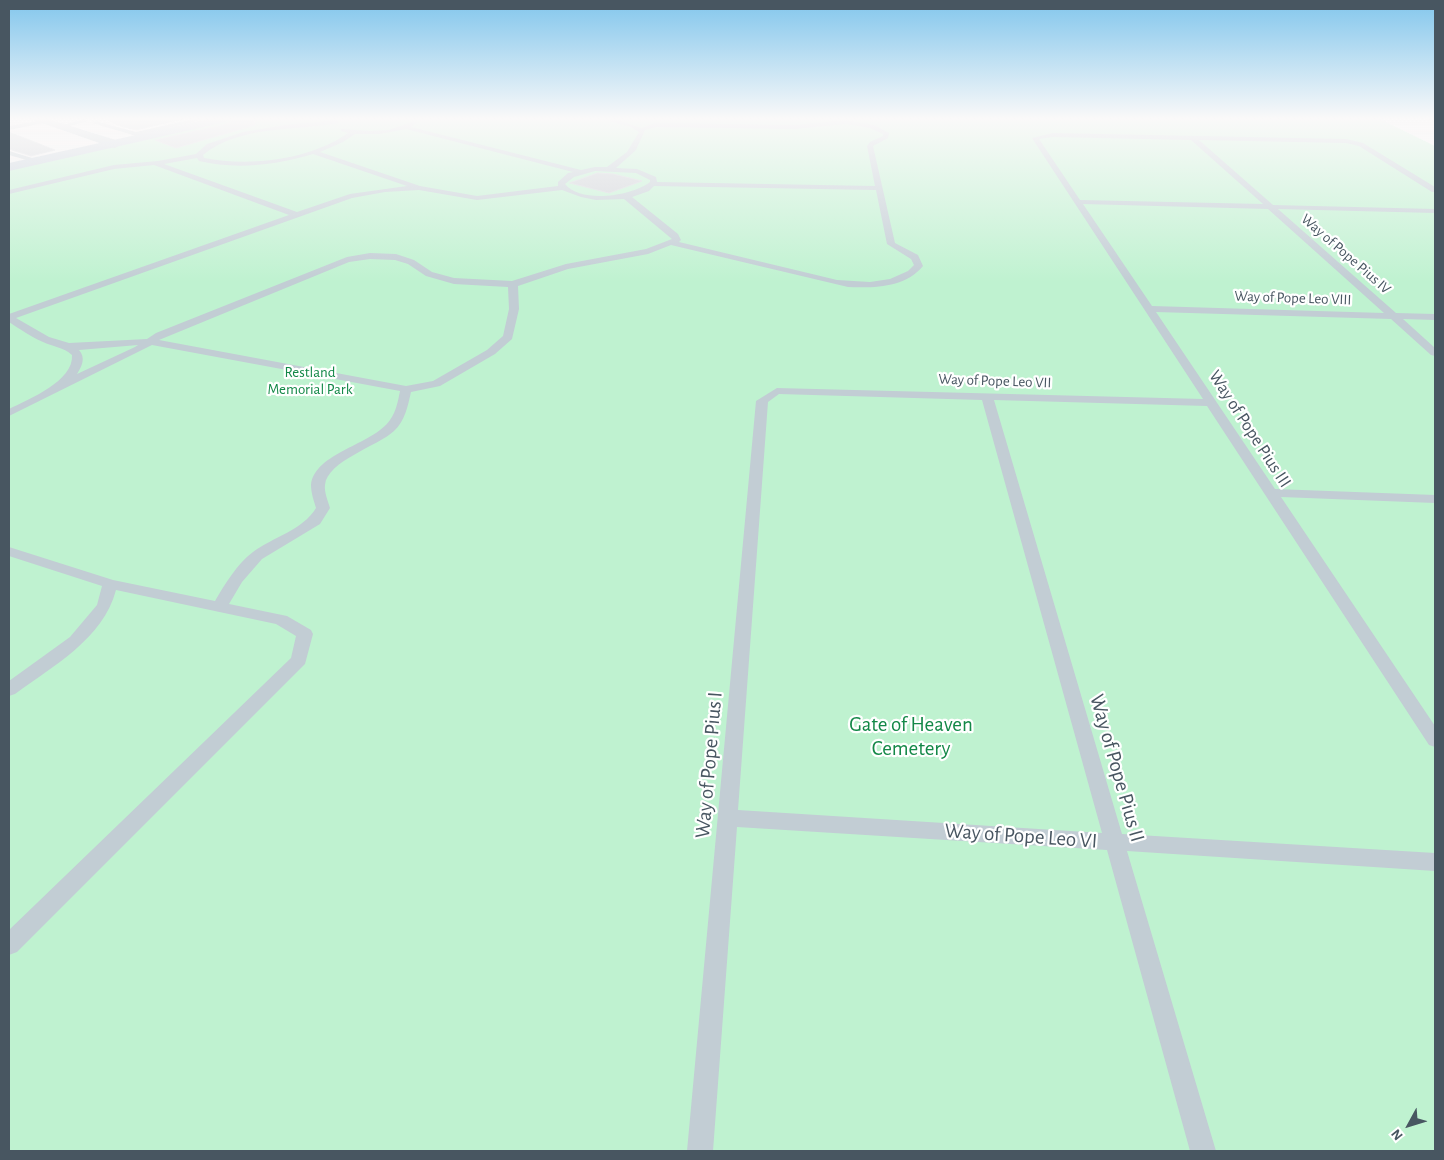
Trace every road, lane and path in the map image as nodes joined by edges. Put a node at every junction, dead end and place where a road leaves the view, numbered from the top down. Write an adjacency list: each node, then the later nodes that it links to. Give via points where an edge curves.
1 (88, 173): 17 (lane)
2 (183, 173): 22 (lane)
3 (373, 173): 13 (lane)
4 (558, 173): 11 (lane)
5 (577, 173): 11 (lane)
6 (643, 173): 12 (lane, via 653,178)
7 (875, 173): 15 (lane)
8 (1060, 173): 19 (lane, Way of Pope Pius III)
9 (1232, 173): 20 (lane, Way of Pope Pius IV)
10 (1408, 173): 16 (lane)
11 (569, 176): 14 (lane, via 561,184)
12 (653, 184): 15 (lane); 18 (lane, via 640,193)
13 (419, 188): 14 (lane, via 477,198); 22 (lane, via 350,196)
14 (563, 188): 18 (lane, via 574,194 594,197)
15 (878, 188): 23 (lane, via 891,244 915,257 920,266 910,276 886,284 837,283)
16 (1435, 190)
17 (9, 192)
18 (626, 196): 23 (lane, via 675,236 677,240)
19 (1080, 202): 20 (lane); 25 (lane, Way of Pope Pius III)
20 (1270, 207): 21 (lane); 26 (lane, Way of Pope Pius IV)
21 (1435, 211)
22 (297, 215): 27 (lane)
23 (673, 243): 24 (lane, via 648,252 566,267)
24 (513, 284): 29 (lane, via 454,281 429,274 396,257 370,256 314,272 160,335); 32 (lane, via 514,309 508,337 491,352 436,384)
25 (1150, 309): 26 (lane, Way of Pope Leo VIII); 36 (lane, Way of Pope Pius III)
26 (1394, 316): 28 (lane, Way of Pope Leo VIII); 31 (lane, Way of Pope Pius IV)
27 (9, 317): 30 (lane, via 42,337)
28 (1435, 317)
29 (151, 342): 30 (lane); 32 (lane); 34 (lane)
30 (68, 346): 34 (lane, via 76,354 76,369)
31 (1435, 353)
32 (406, 389): 42 (lane, via 401,413 390,428 330,466 320,477 318,486 323,508 315,521 257,556 236,579)
33 (777, 391): 35 (lane, Way of Pope Leo VII); 45 (lane, Way of Pope Pius I, via 762,401)
34 (47, 393): 37 (lane)
35 (986, 397): 36 (lane, Way of Pope Leo VII); 46 (lane, Way of Pope Pius II)
36 (1212, 403): 38 (lane, Way of Pope Pius III)
37 (9, 412)
38 (1271, 493): 39 (lane); 44 (lane, Way of Pope Pius III)
39 (1435, 499)
40 (9, 551): 41 (lane)
41 (110, 584): 42 (lane); 43 (lane, via 104,606 76,641)
42 (219, 607): 48 (lane, via 281,620 305,634 300,660)
43 (9, 690)
44 (1435, 740)
45 (727, 818): 46 (lane, Way of Pope Leo VI); 49 (lane, Way of Pope Pius I)
46 (1115, 842): 47 (lane, Way of Pope Leo VI); 50 (lane, Way of Pope Pius II)
47 (1435, 862)
48 (9, 945)
49 (700, 1151)
50 (1203, 1151)

